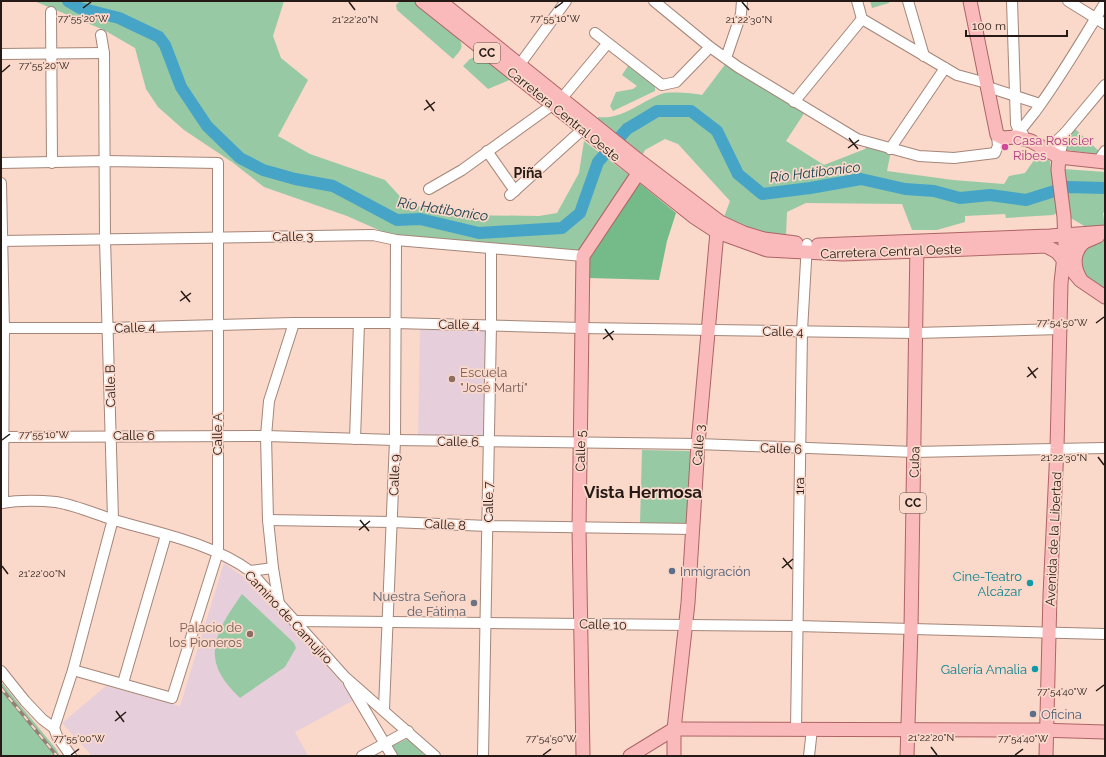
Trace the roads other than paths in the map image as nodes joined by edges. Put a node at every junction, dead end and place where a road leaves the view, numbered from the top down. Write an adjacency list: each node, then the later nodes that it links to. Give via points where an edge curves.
1 (422, 1): 26 (main road, Carretera Central Oeste / CC)
2 (440, 1): 26 (main road, Carretera Central Oeste / CC)
3 (566, 1): 26 (street)
4 (654, 1): 19 (street)
5 (742, 1): 24 (street, via 741,14)
6 (857, 1): 14 (street)
7 (908, 1): 23 (street)
8 (970, 1): 27 (main road)
9 (1012, 1): 29 (street)
10 (1068, 1): 13 (street)
11 (1105, 3): 13 (street)
12 (51, 12): 22 (street)
13 (1096, 18): 15 (street); 32 (street)
14 (862, 19): 23 (street); 31 (street)
15 (1105, 24)
16 (594, 33): 18 (street)
17 (101, 35): 20 (street, Calle B)
18 (607, 44): 19 (street, via 662,85 676,82); 30 (street)
19 (710, 47): 24 (street)
20 (104, 53): 22 (street); 41 (street, Calle B)
21 (1, 54): 22 (street)
22 (50, 54): 43 (street)
23 (924, 56): 25 (street)
24 (726, 58): 31 (street)
25 (945, 68): 27 (street, via 969,79); 37 (street)
26 (516, 69): 30 (main road, Carretera Central Oeste / CC)
27 (986, 83): 29 (street); 36 (main road)
28 (1105, 85): 34 (street)
29 (1014, 94): 32 (street); 35 (street)
30 (557, 101): 33 (main road, Carretera Central Oeste / CC); 39 (street)
31 (794, 102): 37 (street, via 857,139)
32 (1040, 104): 35 (street)
33 (588, 128): 39 (street, via 512,192); 45 (main road, Carretera Central Oeste / CC)
34 (1065, 133): 38 (street); 44 (street)
35 (1015, 134): 36 (main road, via 1003,138); 38 (main road)
36 (997, 135): 37 (street, via 998,146 995,154 954,158 919,156)
37 (890, 149)
38 (1047, 150): 44 (main road)
39 (487, 151): 47 (street, via 462,170)
40 (1103, 158): 44 (main road)
41 (106, 161): 43 (street); 53 (street, Calle A, via 218,163); 54 (street, Calle B)
42 (1, 163): 43 (street)
43 (52, 163)
44 (1059, 164): 48 (main road, Avenida de la Libertad)
45 (638, 166): 49 (main road, CC, via 694,217); 59 (main road, Carretera Central Oeste / CC, via 720,222 744,233); 61 (main road)
46 (1, 183): 56 (street)
47 (428, 189)
48 (1063, 215): 51 (main road, Avenida de la Libertad); 52 (main road)
49 (717, 232): 59 (main road, Carretera Central Oeste / CC, via 767,250); 74 (main road, Calle 3)
50 (1105, 232): 51 (main road, CC); 57 (main road)
51 (1065, 235): 52 (main road, Carretera Central Oeste / CC); 62 (main road, Avenida de la Libertad)
52 (1050, 236): 60 (main road, Carretera Central Oeste / CC, via 949,240)
53 (218, 238): 54 (street, Calle 3); 55 (street, Calle 3, via 373,235); 69 (street, Calle A)
54 (105, 239): 56 (street, Calle 3); 72 (street, Calle B)
55 (396, 240): 58 (street, Calle 3); 66 (street, Calle 9)
56 (2, 241): 71 (street)
57 (1086, 241): 62 (main road); 63 (main road, via 1080,246 1076,260 1076,272)
58 (491, 248): 61 (street, Calle 3); 70 (street, Calle 7)
59 (807, 249): 60 (main road, Carretera Central Oeste / CC); 76 (street, 1ra)
60 (914, 252): 62 (main road, Carretera Central Oeste, via 1040,246); 77 (main road, Cuba / CC)
61 (583, 256): 73 (main road, Calle 5)
62 (1064, 257): 63 (main road, Carretera Central Oeste); 65 (main road, Avenida de la Libertad)
63 (1082, 282): 64 (main road, Carretera Central Oeste); 65 (main road, via 1074,282)
64 (1105, 297)
65 (1062, 298): 75 (main road, Avenida de la Libertad)
66 (395, 322): 68 (street, Calle 4); 70 (street, Calle 4); 83 (street, Calle 9)
67 (294, 323): 68 (street, Calle 4); 69 (street, Calle 4); 80 (street, via 269,401)
68 (359, 323): 82 (street)
69 (217, 325): 72 (street, Calle 4); 79 (street, Calle A)
70 (491, 325): 73 (street, Calle 4); 84 (street, Calle 7)
71 (2, 328): 72 (street, Calle 4); 81 (street)
72 (108, 328): 78 (street, Calle B)
73 (581, 328): 74 (street, Calle 4); 85 (main road, Calle 5)
74 (707, 329): 76 (street, Calle 4); 86 (main road, Calle 3)
75 (1060, 329): 77 (street, Calle 4); 87 (main road, Avenida de la Libertad)
76 (802, 331): 77 (street, Calle 4); 89 (street, 1ra)
77 (916, 332): 90 (main road, Cuba / CC)
78 (111, 435): 79 (street, Calle 6); 81 (street, Calle 6); 92 (street, Calle B)
79 (217, 436): 80 (street, Calle 6); 99 (street, Calle A)
80 (266, 436): 82 (street, Calle 6); 93 (street)
81 (1, 437): 91 (street)
82 (354, 439): 83 (street, Calle 6)
83 (395, 440): 84 (street, Calle 6); 94 (street, Calle 9)
84 (488, 442): 85 (street, Calle 6); 95 (street, Calle 7)
85 (580, 444): 86 (street, Calle 6); 96 (main road, Calle 5)
86 (698, 444): 89 (street, Calle 6); 97 (main road, Calle 3)
87 (1057, 448): 88 (street, Calle 6); 90 (street, Calle 6); 110 (main road, Avenida de la Libertad)
88 (1105, 448)
89 (800, 449): 90 (street, Calle 6); 108 (street, 1ra)
90 (914, 452): 109 (main road, Cuba / CC)
91 (2, 503): 92 (street, Camino de Camujiro, via 32,500 57,502)
92 (112, 519): 98 (street, Camino de Camujiro); 112 (street, Calle B)
93 (268, 520): 94 (street, Calle 8); 100 (street)
94 (392, 522): 95 (street, Calle 8); 104 (street, Calle 9)
95 (488, 526): 96 (street, Calle 8); 105 (street, Calle 7)
96 (579, 528): 97 (street, Calle 8); 106 (main road, Calle 5)
97 (694, 529): 107 (main road, Calle 3)
98 (166, 535): 99 (street, Camino de Camujiro); 115 (street)
99 (218, 552): 101 (street, Camino de Camujiro); 115 (street, Calle A, via 172,698)
100 (273, 568): 101 (street); 102 (street)
101 (250, 571): 102 (street, Camino de Camujiro)
102 (279, 604): 103 (street, Camino de Camujiro)
103 (294, 621): 104 (street, Calle 10); 114 (street, Camino de Camujiro)
104 (388, 622): 105 (street, Calle 10); 116 (street, Calle 9)
105 (486, 622): 106 (street, Calle 10); 131 (street, Calle 7)
106 (581, 623): 107 (street, Calle 10); 132 (main road, Calle 5)
107 (686, 626): 108 (street, Calle 10); 118 (main road, Calle 3)
108 (797, 626): 109 (street, Calle 10); 119 (street, 1ra)
109 (911, 629): 110 (street, Calle 10); 121 (main road, Cuba / CC)
110 (1049, 633): 111 (street, Calle 10); 122 (main road, Avenida de la Libertad)
111 (1105, 634)
112 (73, 670): 115 (street); 117 (street, Calle B)
113 (1, 671): 117 (street, via 24,700)
114 (345, 677): 116 (street, Camino de Camujiro); 125 (street)
115 (123, 683)
116 (384, 709): 123 (street, Camino de Camujiro)
117 (54, 728): 127 (street)
118 (674, 729): 119 (main road); 126 (main road); 135 (main road, Calle 3)
119 (796, 729): 120 (main road)
120 (812, 729): 121 (main road); 136 (street)
121 (908, 729): 122 (main road); 137 (main road, Cuba / CC)
122 (1047, 730): 124 (main road); 138 (main road, Avenida de la Libertad)
123 (408, 731): 125 (street); 130 (street, Camino de Camujiro)
124 (1105, 732)
125 (385, 744): 128 (street); 129 (street)
126 (647, 747): 133 (main road); 134 (main road, via 659,747)
127 (70, 756)
128 (362, 756)
129 (392, 756)
130 (435, 756)
131 (483, 756)
132 (583, 756)
133 (630, 756)
134 (670, 756)
135 (674, 756)
136 (809, 756)
137 (907, 756)
138 (1046, 756)

